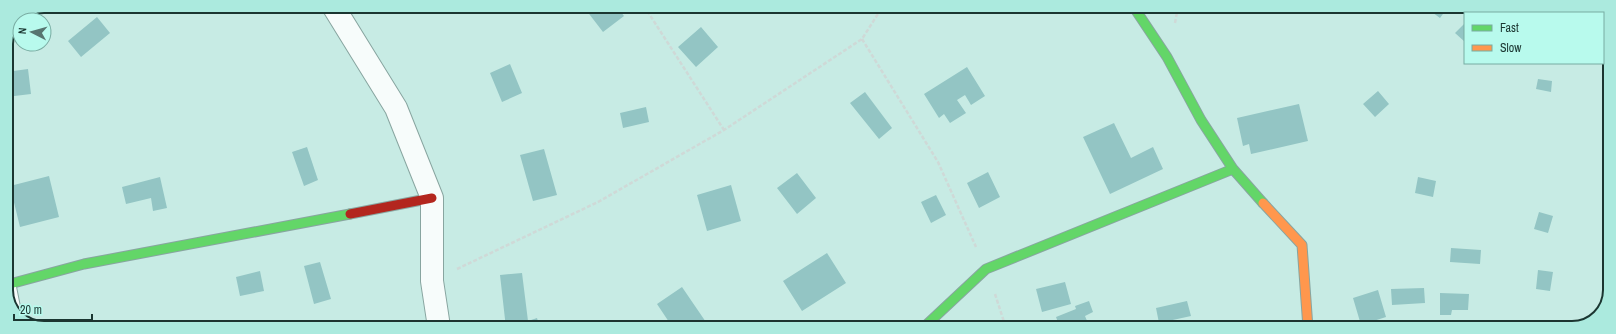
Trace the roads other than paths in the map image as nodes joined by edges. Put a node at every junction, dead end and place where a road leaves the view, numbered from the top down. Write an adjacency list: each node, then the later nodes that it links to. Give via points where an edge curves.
1 (337, 13): 4 (street, via 396,108)
2 (1138, 13): 3 (street, via 1167,57 1201,120)
3 (1233, 169): 7 (street, via 986,269); 8 (street, via 1302,245)
4 (432, 198): 5 (street, via 84,264); 6 (street, via 432,281)
5 (13, 283)
6 (438, 321)
7 (930, 321)
8 (1307, 321)

